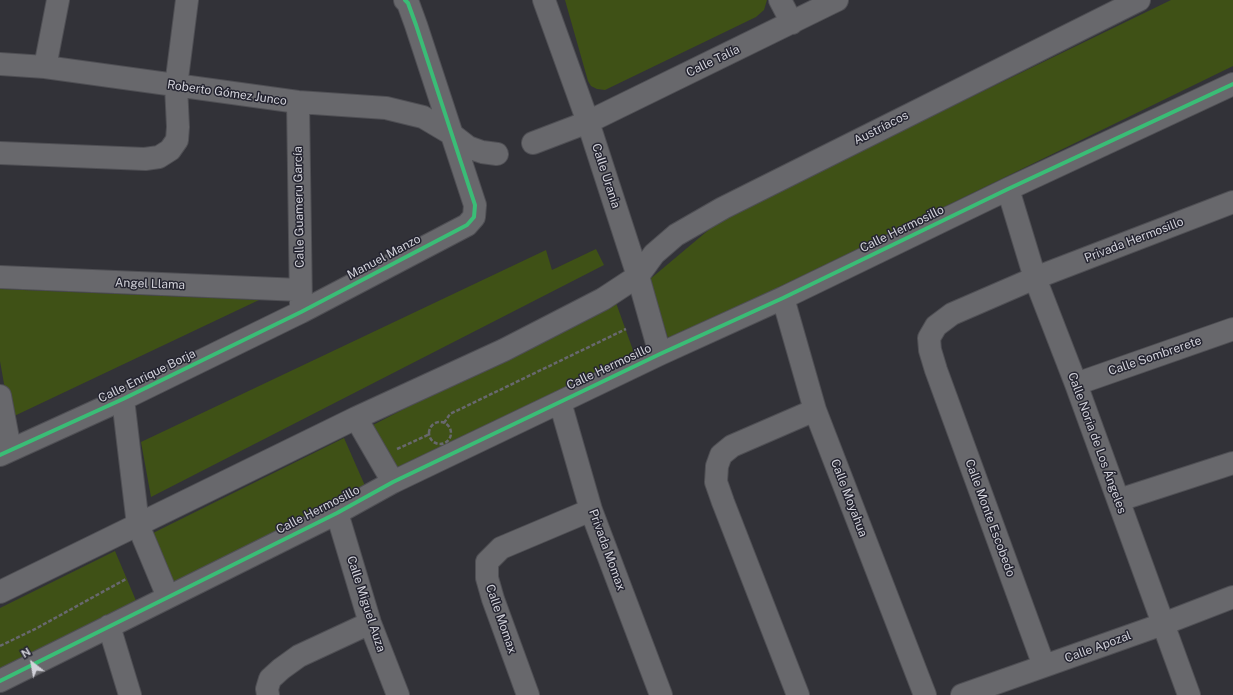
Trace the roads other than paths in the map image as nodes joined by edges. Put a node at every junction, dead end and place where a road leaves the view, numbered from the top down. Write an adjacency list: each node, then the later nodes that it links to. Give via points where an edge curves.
1 (58, 0): 10 (street)
2 (187, 0): 12 (street)
3 (405, 0): 15 (street, via 416,26)
4 (544, 0): 14 (street, Calle Urania)
5 (780, 0): 8 (street)
6 (837, 0): 8 (street, Calle Talía)
7 (1129, 2): 21 (street, Austríacos, via 723,208 676,235 654,254)
8 (792, 23): 14 (street, Calle Talía)
9 (0, 64): 10 (street, Roberto Gómez Junco)
10 (44, 66): 12 (street, Roberto Gómez Junco)
11 (1233, 84): 19 (street, Calle Hermosillo)
12 (176, 86): 13 (street, Roberto Gómez Junco); 17 (street, via 177,140 170,150 159,157 145,159)
13 (298, 102): 15 (street, Roberto Gómez Junco, via 386,108 423,117); 24 (street, Calle Guameru García)
14 (588, 122): 16 (street, Calle Talía); 21 (street, Calle Urania)
15 (450, 133): 18 (street, Roberto Gómez Junco, via 468,147); 26 (street, Manuel Manzo, via 475,205 474,217 467,225)
16 (534, 143)
17 (0, 153)
18 (497, 154)
19 (1008, 190): 23 (street, Calle Noria de Los Ángeles); 25 (street, Calle Hermosillo)
20 (1233, 202): 23 (street, Privada Hermosillo)
21 (638, 276): 28 (street, Calle Urania); 35 (street, via 603,299 504,350)
22 (0, 277): 24 (street, Angel Llama)
23 (1035, 278): 29 (street, Privada Hermosillo, via 952,314 936,326 929,338); 30 (street, Calle Noria de Los Ángeles)
24 (300, 290): 26 (street, Calle Guameru García)
25 (782, 298): 28 (street, Calle Hermosillo); 34 (street, Calle Moyahua)
26 (301, 312): 32 (street, Calle Enrique Borja)
27 (1233, 329): 30 (street, Calle Sombrerete)
28 (660, 354): 33 (street, Calle Hermosillo)
29 (936, 370): 49 (street, Calle Monte Escobedo)
30 (1076, 384): 39 (street, Calle Noria de Los Ángeles)
31 (0, 396): 36 (street)
32 (123, 399): 36 (street, Calle Enrique Borja); 42 (street)
33 (560, 402): 38 (street, Calle Hermosillo); 40 (street, Privada Momax)
34 (816, 410): 56 (street, via 732,446 721,454 717,466 716,482); 57 (street, Calle Moyahua)
35 (356, 418): 38 (street); 42 (street)
36 (5, 452)
37 (1233, 463): 39 (street)
38 (393, 482): 41 (street, Calle Hermosillo)
39 (1119, 500): 47 (street, Calle Noria de Los Ángeles)
40 (591, 510): 54 (street, Calle Momax, via 501,548 487,562 487,578 493,599); 55 (street, Privada Momax)
41 (337, 513): 44 (street, Calle Hermosillo); 46 (street, Calle Miguel Auza)
42 (138, 525): 43 (street); 44 (street)
43 (0, 592)
44 (168, 596): 48 (street, Calle Hermosillo)
45 (1233, 597): 47 (street, Calle Apozal)
46 (370, 623): 51 (street, via 299,656 281,669); 53 (street, Calle Miguel Auza)
47 (1163, 624): 49 (street, Calle Apozal); 59 (street, Calle Noria de Los Ángeles)
48 (109, 626): 50 (street, Calle Hermosillo); 52 (street)
49 (1044, 666): 58 (street, Calle Apozal)
50 (0, 681)
51 (269, 687)
52 (130, 695)
53 (398, 695)
54 (528, 695)
55 (661, 695)
56 (798, 695)
57 (925, 695)
58 (962, 695)
59 (1189, 695)

